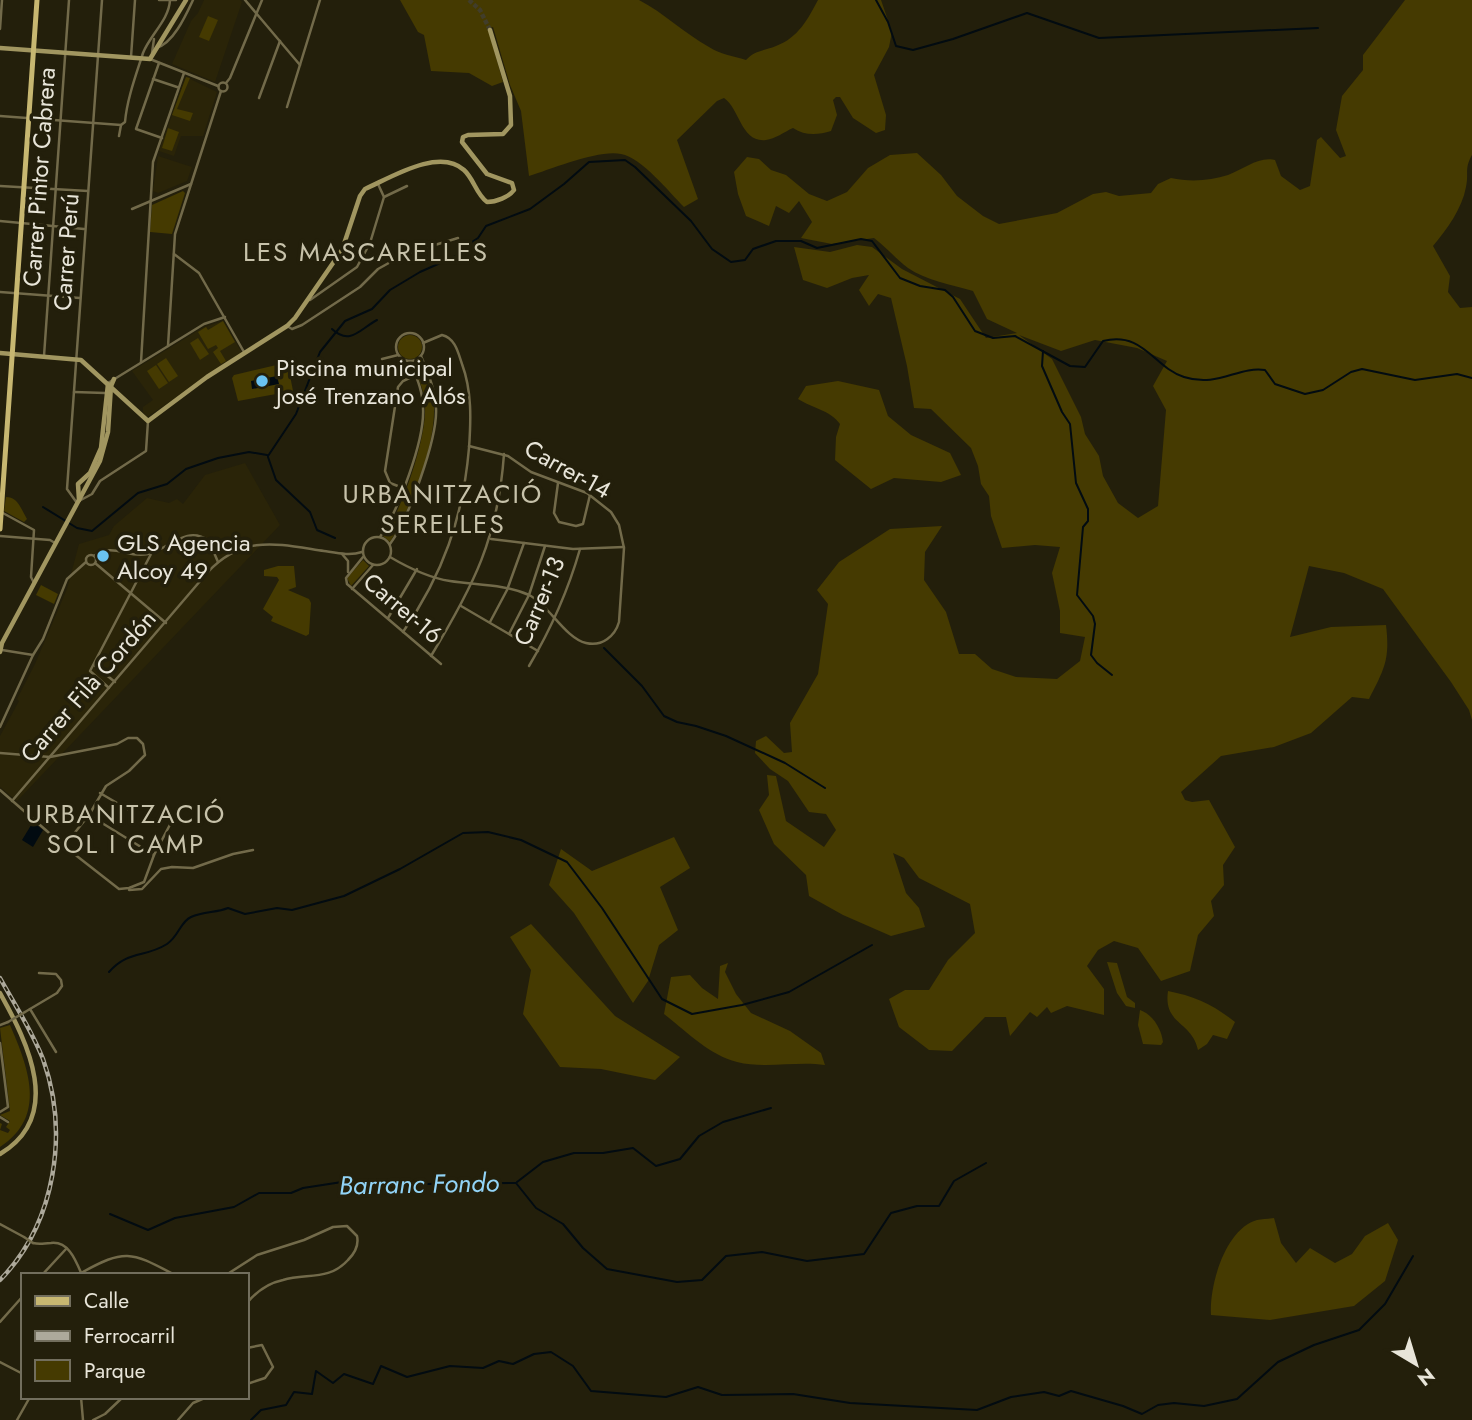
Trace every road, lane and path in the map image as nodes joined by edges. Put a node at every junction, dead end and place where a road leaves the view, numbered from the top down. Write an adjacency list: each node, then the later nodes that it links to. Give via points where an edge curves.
1 (2, 0): 14 (street)
2 (37, 0): 19 (main road)
3 (69, 0): 20 (street, Carrer Pintor Cabrera)
4 (102, 0): 21 (street, Carrer Perú)
5 (135, 0): 23 (street)
6 (159, 0): 7 (street)
7 (170, 0): 8 (street); 24 (street, via 170,9)
8 (176, 0)
9 (245, 0): 13 (street)
10 (262, 0): 13 (street)
11 (320, 0): 26 (street)
12 (190, 1): 22 (street)
13 (256, 13): 17 (street); 29 (street)
14 (0, 29)
15 (490, 30): 42 (street, via 510,96 511,125 503,134 466,136 462,142 485,173 510,181 513,191 487,202 465,171 445,163 426,162)
16 (154, 39): 22 (street)
17 (280, 41): 26 (street); 33 (street)
18 (0, 48): 19 (street)
19 (33, 50): 20 (street); 36 (main road)
20 (66, 52): 21 (street); 37 (street, Carrer Pintor Cabrera)
21 (98, 54): 23 (street); 38 (street, Carrer Perú)
22 (153, 54): 24 (street); 25 (street)
23 (131, 57): 24 (street)
24 (142, 58): 39 (street)
25 (159, 63): 27 (street); 28 (street)
26 (300, 65): 34 (street)
27 (184, 73): 30 (street); 31 (street)
28 (153, 79): 31 (street); 41 (street, via 136,129)
29 (226, 83): 30 (street); 32 (street, via 227,89)
30 (218, 86): 32 (street)
31 (178, 87): 41 (street)
32 (221, 91): 43 (street)
33 (259, 98)
34 (287, 107)
35 (0, 116): 36 (street)
36 (29, 118): 37 (street); 46 (main road)
37 (61, 121): 38 (street); 47 (street, Carrer Pintor Cabrera)
38 (93, 123): 39 (street); 48 (street, Carrer Perú)
39 (121, 125): 40 (street)
40 (119, 136)
41 (162, 138): 50 (street, via 153,162)
42 (378, 183): 49 (street); 62 (street, via 361,194 342,250)
43 (191, 184): 50 (street); 57 (street, via 175,234)
44 (0, 186): 46 (street)
45 (407, 186): 49 (street)
46 (23, 187): 47 (street); 53 (main road)
47 (56, 189): 48 (street); 54 (street, Carrer Pintor Cabrera)
48 (88, 191): 55 (street, Carrer Perú)
49 (384, 197): 62 (street, via 370,243 356,267)
50 (150, 201): 51 (street); 76 (street)
51 (132, 209)
52 (0, 221): 53 (street)
53 (21, 223): 54 (street); 59 (main road)
54 (53, 226): 55 (street); 60 (street, Carrer Pintor Cabrera)
55 (85, 229): 61 (street, Carrer Perú)
56 (458, 237): 64 (street, via 404,255 302,325)
57 (174, 254): 63 (street, via 199,273); 66 (street)
58 (0, 292): 59 (street)
59 (16, 293): 60 (street); 69 (main road)
60 (48, 296): 61 (street); 71 (street, Carrer Pintor Cabrera)
61 (80, 298): 73 (street, Carrer Perú)
62 (306, 303): 64 (street)
63 (225, 317): 66 (street); 68 (street)
64 (287, 326): 68 (street)
65 (423, 342): 70 (street, via 414,334 402,335 396,346); 72 (street); 83 (street, via 442,335 455,345 471,406)
66 (168, 346): 76 (street)
67 (0, 353): 69 (street)
68 (245, 353): 82 (street)
69 (12, 354): 71 (street); 86 (main road)
70 (398, 355): 74 (street); 75 (street)
71 (44, 356): 73 (street)
72 (421, 356): 75 (street); 103 (street, via 433,389 434,431 409,509)
73 (76, 358): 79 (street); 80 (street, Carrer Perú)
74 (382, 359)
75 (410, 361): 77 (street)
76 (141, 362): 78 (street)
77 (416, 375): 90 (street, via 423,422); 90 (street, via 398,387 385,471 389,482)
78 (114, 379): 79 (street)
79 (109, 384): 81 (street); 82 (street); 85 (street, via 106,441)
80 (74, 392): 81 (street); 94 (street, Carrer Perú, via 67,489)
81 (107, 393): 87 (street, via 101,448)
82 (148, 421): 89 (street, via 146,451)
83 (469, 446): 84 (street, Carrer-14); 118 (street, via 462,503)
84 (504, 454): 88 (street, Carrer-14); 100 (street)
85 (92, 478): 87 (street); 89 (street); 92 (street)
86 (1, 480): 95 (main road)
87 (83, 480): 91 (street)
88 (558, 483): 93 (street, Carrer-14); 93 (street, via 554,513 559,522 583,524)
89 (95, 486): 92 (street, via 94,492)
90 (403, 488): 98 (street)
91 (78, 489): 92 (street); 94 (street)
92 (85, 495): 94 (street)
93 (590, 495): 105 (street, Carrer-14, via 614,517)
94 (78, 502): 101 (street)
95 (1, 512): 96 (main road); 99 (street, via 34,530)
96 (0, 528)
97 (0, 536): 99 (street)
98 (380, 537): 103 (street); 109 (street, via 367,540)
99 (33, 539): 101 (street); 120 (street)
100 (491, 539): 102 (street); 119 (street)
101 (57, 541): 120 (street)
102 (524, 543): 104 (street); 122 (street)
103 (390, 544): 111 (street)
104 (545, 545): 106 (street); 124 (street)
105 (624, 547): 106 (street); 126 (street, Carrer-14, via 619,622 610,637 593,644 582,642)
106 (580, 549): 126 (street, Carrer-13)
107 (151, 554): 110 (street, via 111,549); 113 (street, via 178,538 198,536 210,542); 123 (street)
108 (342, 554): 109 (street); 113 (street, via 259,544); 117 (street, Carrer-16, via 348,562)
109 (363, 554): 115 (street); 117 (street)
110 (94, 556): 112 (street, via 88,556); 114 (street)
111 (390, 557): 115 (street); 116 (street, Carrer-14)
112 (86, 562): 114 (street); 134 (street, via 67,579)
113 (218, 562): 129 (street, Carrer Filà Cordón)
114 (95, 563): 123 (street)
115 (373, 565): 121 (street)
116 (417, 569): 118 (street, Carrer-14); 127 (street)
117 (347, 576): 121 (street, Carrer-16)
118 (435, 577): 119 (street, Carrer-14); 130 (street)
119 (472, 583): 122 (street, Carrer-14); 125 (street)
120 (34, 584): 132 (street)
121 (352, 589): 127 (street, Carrer-16)
122 (507, 590): 124 (street, Carrer-14); 128 (street)
123 (131, 594): 129 (street); 137 (street)
124 (529, 595): 126 (street, Carrer-14); 131 (street)
125 (461, 606): 128 (street); 135 (street)
126 (555, 618): 133 (street, Carrer-13)
127 (387, 619): 130 (street, Carrer-16)
128 (490, 622): 131 (street)
129 (166, 623): 139 (street, Carrer Filà Cordón)
130 (403, 632): 135 (street, Carrer-16)
131 (509, 634): 133 (street)
132 (0, 651): 134 (street)
133 (538, 651): 138 (street, Carrer-13)
134 (33, 655): 141 (street)
135 (431, 656): 136 (street, Carrer-16)
136 (441, 664)
137 (94, 665): 139 (street); 140 (street, via 91,670)
138 (529, 666)
139 (115, 682): 140 (street, Carrer Filà Cordón)
140 (109, 689): 143 (street, Carrer Filà Cordón)
141 (0, 727)
142 (0, 753): 143 (street)
143 (50, 757): 145 (street, via 137,738 145,755); 146 (street, Carrer Filà Cordón)
144 (0, 790): 146 (street)
145 (100, 793): 147 (street); 148 (street)
146 (12, 801): 150 (street)
147 (134, 813)
148 (89, 816): 150 (street); 152 (street)
149 (174, 817): 152 (street)
150 (64, 846): 153 (street)
151 (253, 850): 153 (street, via 193,868 161,869 142,889)
152 (154, 855): 153 (street, via 144,882)
153 (119, 889)
154 (39, 973): 156 (street, via 56,974 62,986)
155 (0, 993): 165 (street, via 25,1042 37,1095 27,1130)
156 (30, 1009): 157 (street, bridge); 159 (street)
157 (0, 1025)
158 (0, 1043): 160 (street)
159 (57, 1052)
160 (1, 1056): 161 (street)
161 (2, 1083): 162 (street, via 8,1107)
162 (0, 1112)
163 (0, 1117): 164 (street)
164 (8, 1122)
165 (0, 1154)
166 (0, 1224): 167 (street, bridge, via 33,1243 55,1242)
167 (66, 1248): 168 (street); 169 (street)
168 (44, 1273)
169 (81, 1273)
170 (84, 1273): 171 (street, via 123,1255 142,1258)
171 (171, 1273)
172 (229, 1273): 174 (street, via 257,1255 333,1227 347,1226 357,1236 353,1254 332,1273 279,1281)
173 (21, 1298): 175 (street)
174 (248, 1302)
175 (0, 1322)
176 (248, 1348): 179 (street, via 262,1345 273,1362 265,1378)
177 (0, 1362): 178 (street)
178 (21, 1373)
179 (248, 1384)
180 (29, 1399): 184 (street)
181 (81, 1399): 185 (street)
182 (121, 1399): 186 (street)
183 (203, 1399): 187 (street)
184 (17, 1420)
185 (83, 1420)
186 (93, 1420)
187 (178, 1420)

